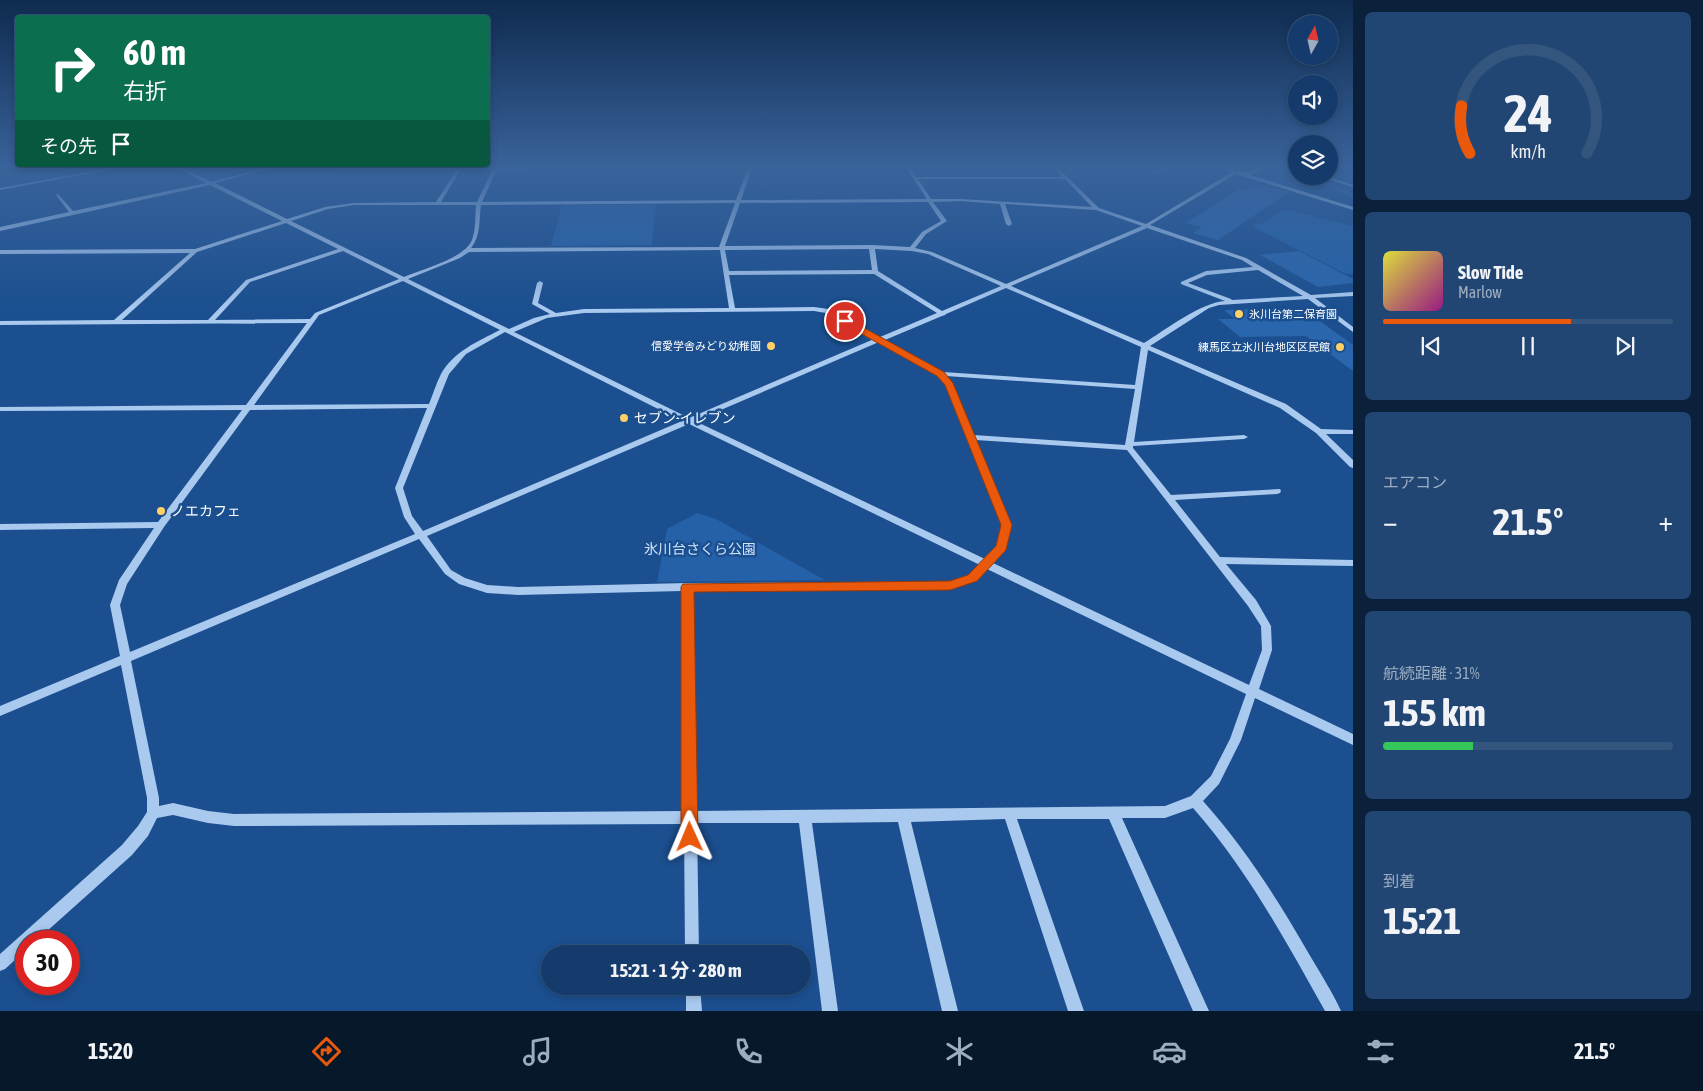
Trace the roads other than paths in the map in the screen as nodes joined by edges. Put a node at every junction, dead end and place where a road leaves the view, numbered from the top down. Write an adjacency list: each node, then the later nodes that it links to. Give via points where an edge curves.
1 (62, 215): 13 (street)
2 (275, 215): 10 (street)
3 (304, 215): 10 (street)
4 (478, 215): 18 (street, via 476,238)
5 (732, 215): 15 (street)
6 (940, 215): 17 (street, via 944,221 924,233)
7 (1006, 215): 11 (street)
8 (1115, 215): 12 (street)
9 (1164, 215): 12 (street)
10 (286, 221): 16 (street); 19 (street)
11 (1009, 224)
12 (1146, 226): 21 (street, via 1244,259); 26 (street)
13 (0, 228)
14 (872, 247): 15 (street); 17 (street); 22 (street)
15 (722, 248): 18 (street); 23 (street)
16 (343, 249): 24 (street); 33 (street, via 248,281)
17 (912, 249): 26 (street, via 930,253)
18 (469, 250): 24 (street)
19 (194, 251): 20 (street); 35 (street)
20 (0, 252)
21 (1258, 268): 28 (street); 29 (street, via 1206,273 1183,283)
22 (875, 272): 23 (street); 32 (street)
23 (726, 273): 30 (street)
24 (401, 278): 34 (street, via 317,314); 38 (street)
25 (540, 283): 31 (street, via 534,304)
26 (1007, 286): 32 (street); 40 (street)
27 (1353, 294): 28 (street)
28 (1308, 296): 29 (street); 37 (street)
29 (1231, 301): 40 (street, via 1207,307)
30 (732, 310): 31 (street); 39 (street, via 828,311)
31 (554, 313): 38 (street)
32 (942, 314): 39 (street)
33 (210, 321): 34 (street); 35 (street)
34 (312, 321): 44 (street)
35 (116, 322): 36 (street)
36 (0, 323)
37 (1353, 330)
38 (506, 331): 43 (street, via 454,360); 46 (street)
39 (879, 340): 41 (street); 46 (street)
40 (1145, 346): 42 (street); 47 (street, via 1283,406)
41 (941, 374): 42 (street); 49 (street, via 949,384)
42 (1137, 387): 51 (street)
43 (431, 406): 44 (street); 57 (street, via 399,488 408,518)
44 (248, 408): 45 (street); 55 (street)
45 (0, 409)
46 (690, 421): 57 (street); 60 (street)
47 (1320, 431): 48 (street); 52 (street)
48 (1353, 432)
49 (971, 437): 51 (street); 60 (street, via 1007,525 1001,547)
50 (1244, 437): 51 (street)
51 (1129, 446): 54 (street)
52 (1353, 465)
53 (1277, 490): 54 (street)
54 (1168, 498): 58 (street)
55 (161, 525): 56 (street); 62 (street, via 122,584 115,605)
56 (0, 527)
57 (421, 535): 61 (street, via 448,572 462,581 487,589); 62 (street)
58 (1218, 560): 59 (street); 63 (street, via 1252,602 1266,626 1267,650)
59 (1353, 563)
60 (986, 564): 61 (street, via 973,578 950,586); 63 (street)
61 (687, 587): 71 (street)
62 (126, 658): 64 (street); 68 (street, via 153,798)
63 (1253, 692): 65 (street); 66 (street, via 1235,740 1215,780)
64 (0, 711)
65 (1353, 740)
66 (1195, 801): 67 (street, via 1165,812); 81 (street, via 1221,828 1253,874)
67 (1113, 812): 69 (street); 80 (street)
68 (153, 813): 71 (street, via 173,809 234,820); 74 (street, via 127,850)
69 (1009, 813): 70 (street); 79 (street)
70 (903, 816): 72 (street); 78 (street)
71 (689, 817): 72 (street); 73 (street)
72 (805, 817): 77 (street)
73 (692, 945)
74 (0, 964)
75 (693, 995): 76 (street)
76 (694, 1011)
77 (830, 1011)
78 (950, 1011)
79 (1076, 1011)
80 (1202, 1011)
81 (1333, 1011)

